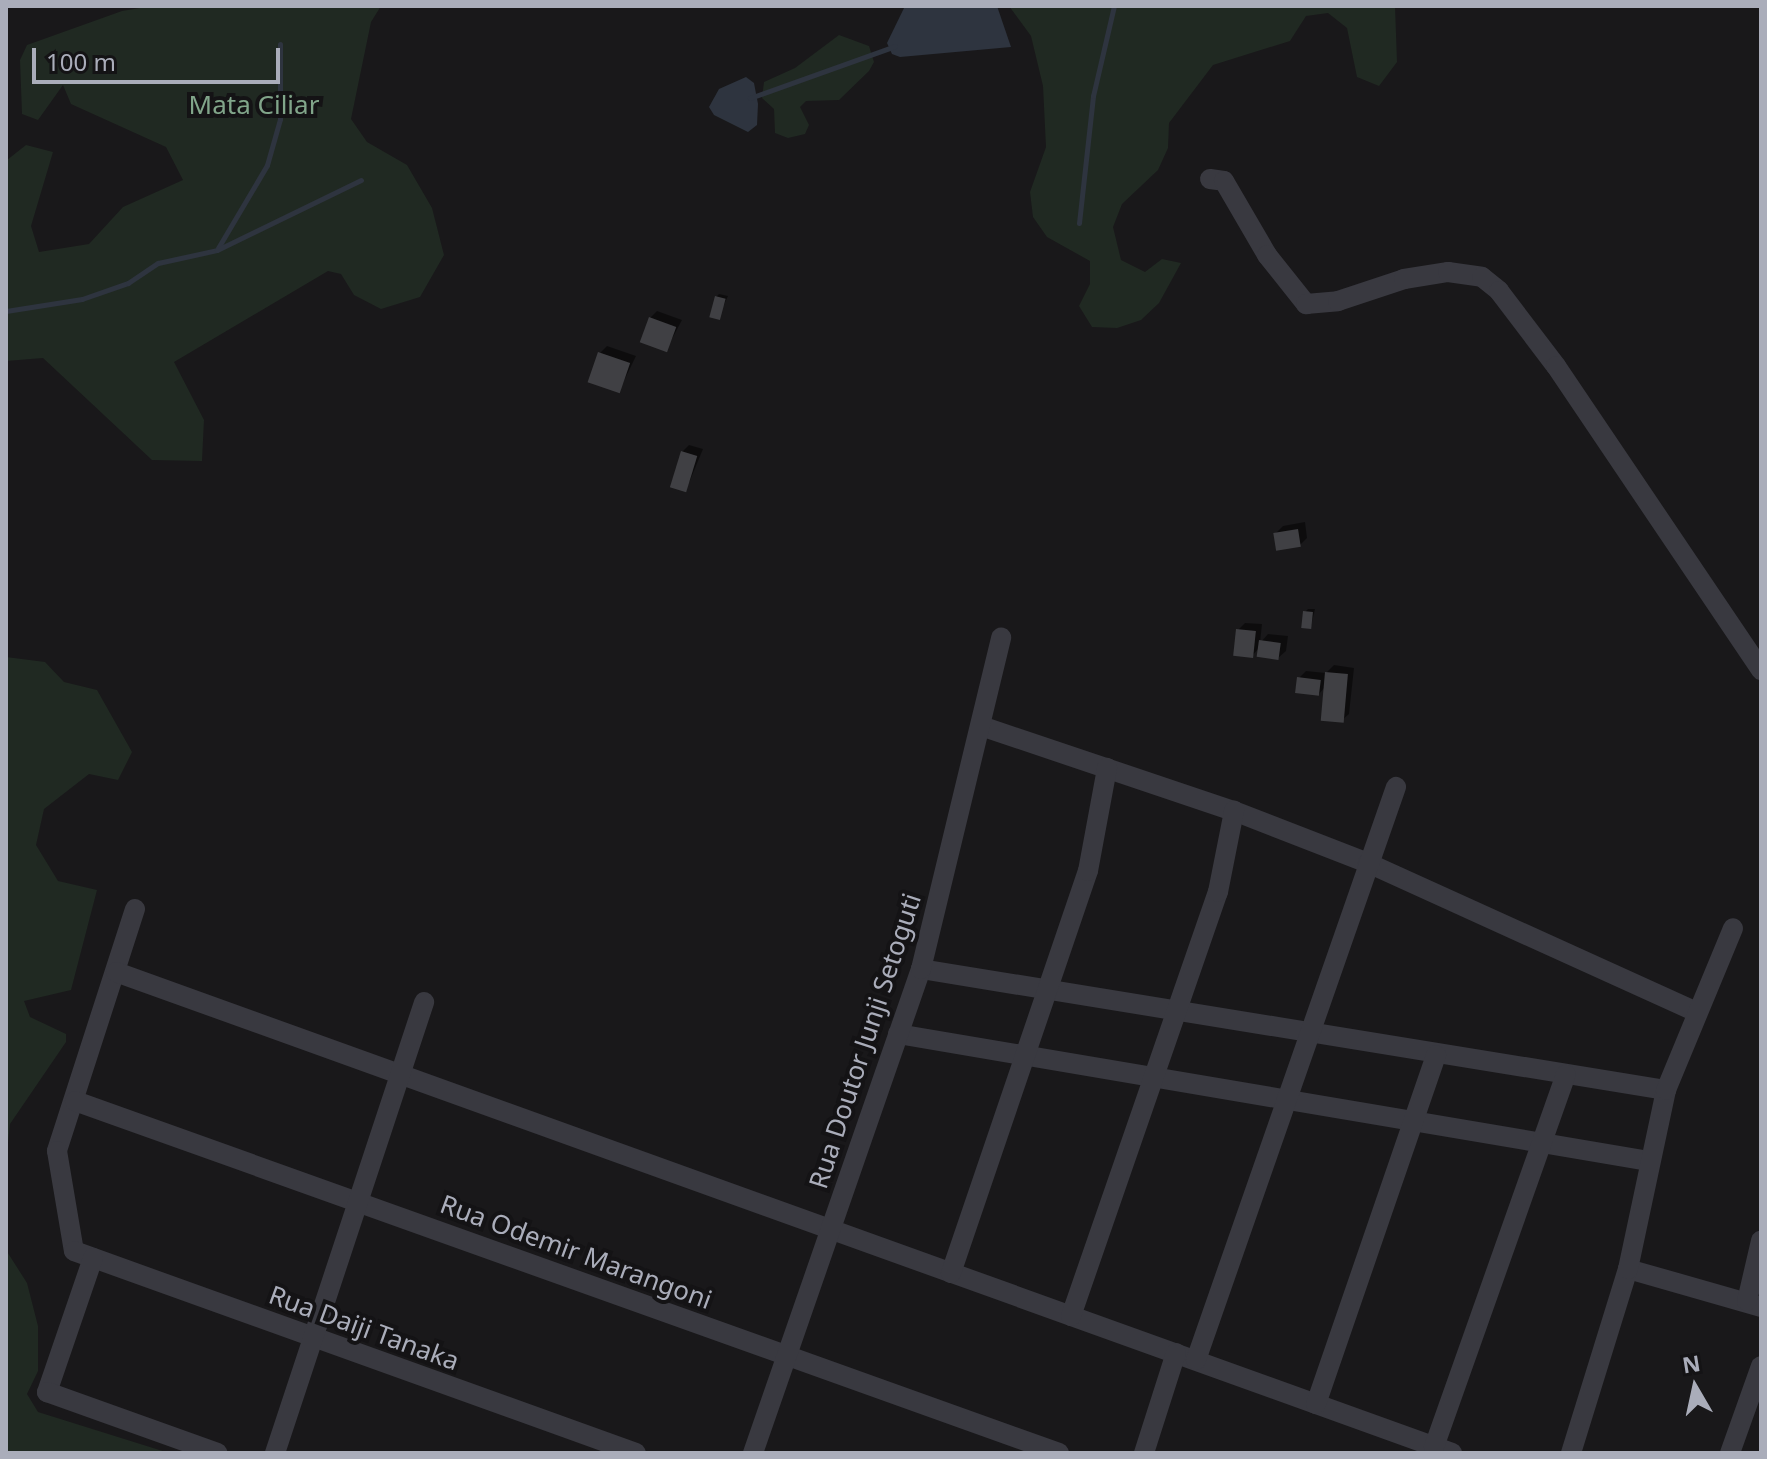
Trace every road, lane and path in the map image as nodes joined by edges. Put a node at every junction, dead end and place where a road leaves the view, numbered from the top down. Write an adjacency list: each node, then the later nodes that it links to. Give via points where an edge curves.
1 (1210, 179): 3 (street, via 1224,181 1267,255 1306,304 1338,301 1404,279 1448,272 1482,277 1499,291 1556,366)
2 (1001, 638): 4 (street, Rua Doutor Junji Setoguti)
3 (1761, 670)
4 (981, 726): 5 (street); 11 (street, Rua Doutor Junji Setoguti)
5 (1107, 768): 7 (street); 13 (street, via 1088,871)
6 (1396, 787): 8 (street)
7 (1234, 811): 8 (street); 16 (street, via 1218,892)
8 (1368, 863): 15 (street); 18 (street)
9 (135, 909): 12 (street)
10 (1733, 928): 15 (street)
11 (921, 969): 13 (street); 17 (street, Rua Doutor Junji Setoguti)
12 (116, 972): 22 (street); 26 (street)
13 (1050, 991): 16 (street); 20 (street)
14 (424, 1002): 22 (street)
15 (1697, 1012): 24 (street)
16 (1177, 1014): 18 (street); 23 (street)
17 (898, 1034): 20 (street); 31 (street, Rua Doutor Junji Setoguti)
18 (1308, 1035): 19 (street); 25 (street)
19 (1436, 1055): 21 (street); 27 (street)
20 (1028, 1056): 23 (street); 35 (street)
21 (1566, 1075): 24 (street); 28 (street)
22 (400, 1076): 30 (street); 31 (street)
23 (1154, 1077): 25 (street); 37 (street)
24 (1666, 1090): 29 (street)
25 (1283, 1099): 27 (street); 41 (street)
26 (75, 1101): 30 (street, Rua Odemir Marangoni); 33 (street, via 57,1151)
27 (1414, 1121): 28 (street); 43 (street)
28 (1543, 1143): 29 (street); 44 (street)
29 (1649, 1161): 34 (street)
30 (360, 1203): 38 (street); 40 (street, Rua Odemir Marangoni)
31 (831, 1230): 35 (street); 40 (street, Rua Doutor Junji Setoguti)
32 (1761, 1241): 36 (street)
33 (83, 1255): 38 (street, Rua Daiji Tanaka); 45 (street, via 47,1392)
34 (1628, 1269): 36 (street); 51 (street)
35 (951, 1273): 37 (street)
36 (1754, 1304)
37 (1071, 1316): 39 (street)
38 (314, 1338): 46 (street); 47 (street, Rua Daiji Tanaka)
39 (1176, 1353): 41 (street); 50 (street)
40 (788, 1356): 48 (street, Rua Doutor Junji Setoguti); 49 (street, Rua Odemir Marangoni)
41 (1196, 1360): 43 (street)
42 (1761, 1366): 52 (street)
43 (1316, 1404): 44 (street)
44 (1443, 1450)
45 (217, 1453)
46 (275, 1453)
47 (636, 1453)
48 (753, 1453)
49 (1059, 1453)
50 (1144, 1453)
51 (1571, 1453)
52 (1730, 1453)

